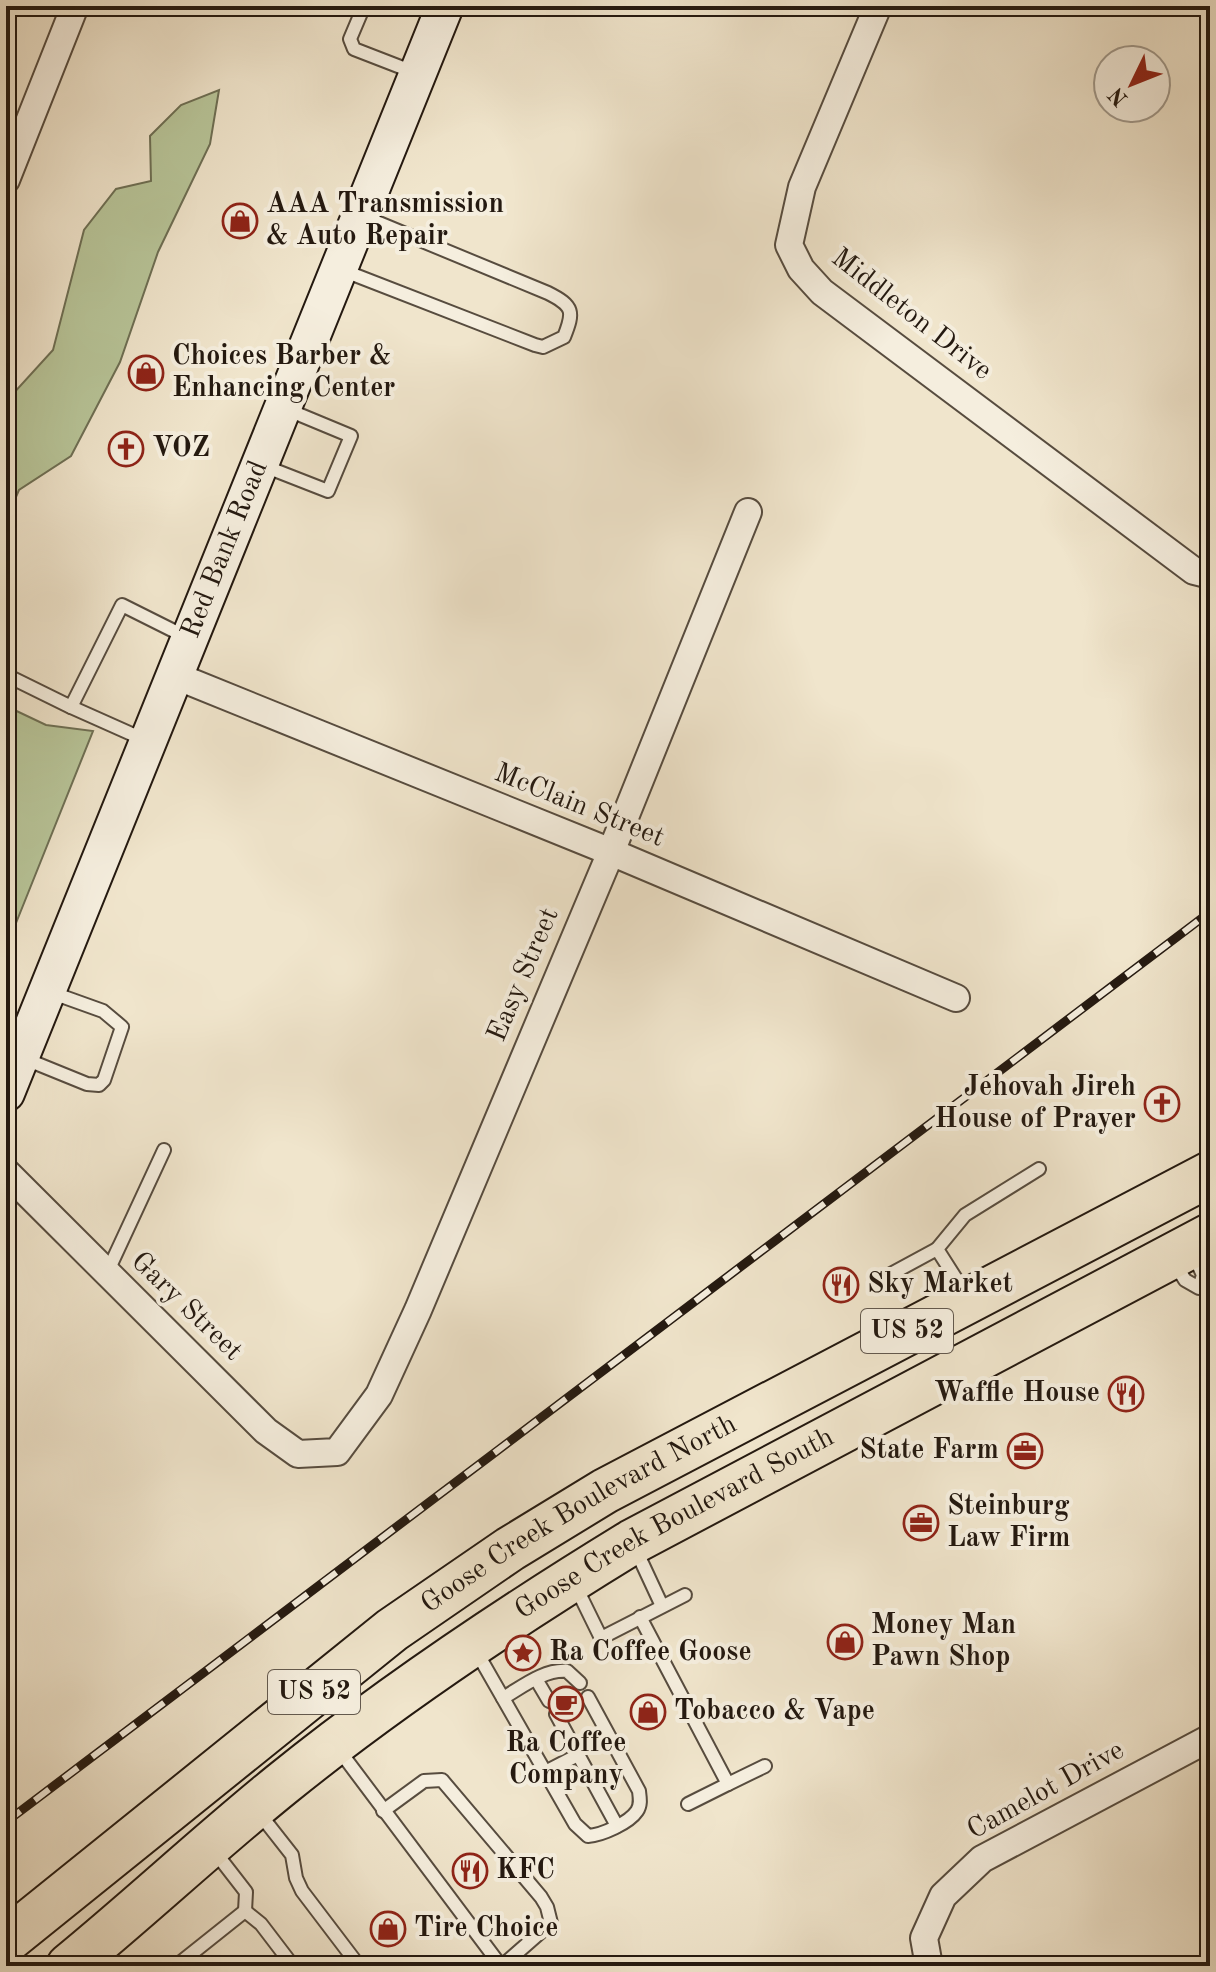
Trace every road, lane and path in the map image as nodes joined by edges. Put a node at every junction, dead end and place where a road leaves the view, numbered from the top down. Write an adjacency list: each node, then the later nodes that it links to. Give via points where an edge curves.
1 (75, 6): 6 (street)
2 (364, 6): 5 (lane, via 350,39 354,49)
3 (445, 6): 5 (main road, Red Bank Road)
4 (878, 6): 12 (street, Middleton Drive, via 802,187 789,245 801,269 822,292 1181,562)
5 (418, 74): 7 (main road, Red Bank Road)
6 (6, 180)
7 (361, 216): 8 (main road, Red Bank Road); 8 (lane, via 560,299 570,309 568,328 553,344 535,345)
8 (339, 269): 9 (main road, Red Bank Road)
9 (284, 408): 10 (main road, Red Bank Road); 10 (lane, via 351,436 328,491)
10 (261, 465): 13 (main road, Red Bank Road)
11 (748, 512): 18 (street, Easy Street)
12 (1210, 575)
13 (191, 639): 15 (main road, Red Bank Road); 16 (lane, via 122,605)
14 (6, 675): 16 (lane)
15 (176, 676): 17 (main road, Red Bank Road); 18 (street, McClain Street)
16 (71, 707): 17 (lane)
17 (149, 742): 19 (main road, Red Bank Road)
18 (611, 852): 20 (street, McClain Street); 32 (street, Easy Street, via 386,1381)
19 (47, 991): 21 (main road, Red Bank Road); 21 (lane, via 103,1011 122,1027 104,1080 87,1084)
20 (956, 998)
21 (20, 1057): 22 (main road, Red Bank Road)
22 (6, 1093)
23 (164, 1150): 29 (lane)
24 (1039, 1169): 28 (lane, via 965,1215)
25 (6, 1172): 29 (street, Gary Street)
26 (1210, 1174): 31 (highway, Goose Creek Boulevard North / US 52)
27 (1190, 1247): 33 (highway, Goose Creek Boulevard South / US 52)
28 (937, 1249): 30 (lane); 31 (lane)
29 (106, 1275): 32 (street, Gary Street, via 266,1431 298,1454)
30 (889, 1275)
31 (969, 1299): 57 (highway, Goose Creek Boulevard North / US 52, via 605,1491 510,1549 392,1630)
32 (337, 1452)
33 (632, 1542): 34 (highway, Goose Creek Boulevard South / US 52); 36 (lane)
34 (572, 1579): 37 (lane, via 601,1638); 38 (highway, Goose Creek Boulevard South / US 52)
35 (685, 1595): 36 (lane)
36 (662, 1606): 37 (lane)
37 (640, 1617): 50 (lane)
38 (472, 1645): 42 (lane); 46 (highway, Goose Creek Boulevard South / US 52)
39 (536, 1679): 40 (lane, via 558,1670); 42 (lane); 43 (lane)
40 (580, 1683)
41 (588, 1697): 54 (lane, via 639,1791 635,1814)
42 (503, 1698): 49 (lane)
43 (549, 1701)
44 (556, 1714): 47 (lane)
45 (1210, 1738): 69 (street, Camelot Drive, via 982,1859 943,1896 924,1938)
46 (335, 1744): 52 (highway, Goose Creek Boulevard South / US 52); 53 (lane)
47 (578, 1755): 49 (lane); 54 (lane)
48 (765, 1766): 50 (lane)
49 (545, 1772): 54 (lane, via 581,1832 596,1835)
50 (728, 1784): 51 (lane)
51 (688, 1804)
52 (254, 1807): 55 (highway, Goose Creek Boulevard South / US 52); 65 (lane, via 292,1855 302,1891)
53 (383, 1811): 66 (lane); 66 (lane, via 424,1781 442,1780 541,1897 551,1923)
54 (617, 1826)
55 (209, 1846): 56 (lane, via 246,1892); 60 (highway, Goose Creek Boulevard South / US 52)
56 (245, 1911): 58 (lane); 64 (lane)
57 (6, 1941)
58 (191, 1954): 62 (lane); 63 (lane)
59 (6, 1957): 61 (street)
60 (79, 1962)
61 (13, 1966)
62 (176, 1966)
63 (200, 1966)
64 (293, 1966)
65 (359, 1966)
66 (502, 1966)
67 (595, 1966): 68 (lane)
68 (602, 1966)
69 (929, 1966)

